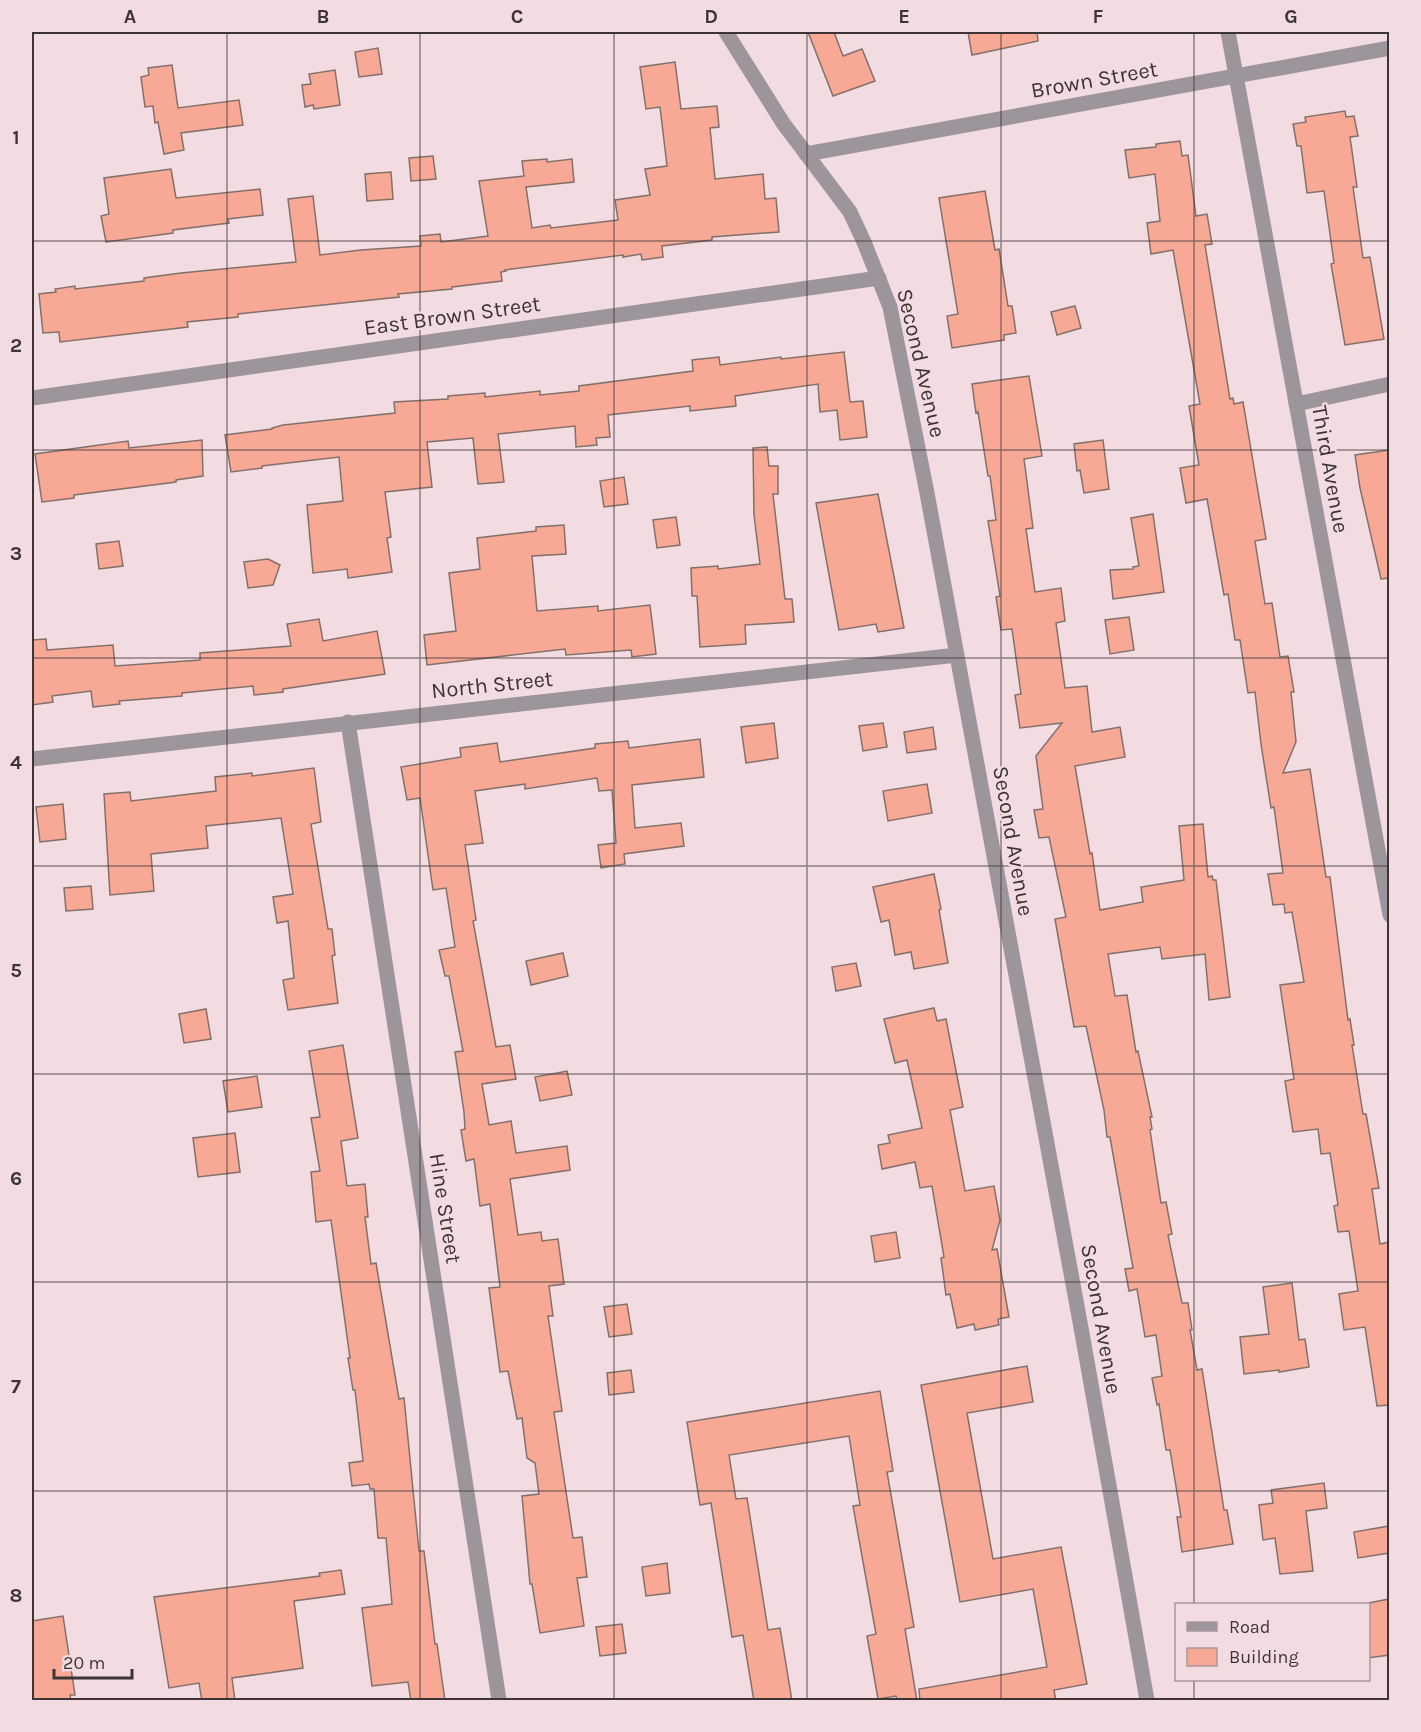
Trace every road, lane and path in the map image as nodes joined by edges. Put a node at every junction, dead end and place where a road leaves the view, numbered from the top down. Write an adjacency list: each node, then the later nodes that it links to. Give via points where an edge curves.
1 (726, 32): 5 (street, Second Avenue)
2 (1228, 32): 4 (street, Third Avenue)
3 (1389, 48): 4 (street, Brown Street)
4 (1236, 76): 5 (street, Brown Street); 9 (street, Third Avenue)
5 (806, 154): 6 (street, Second Avenue, via 850,212)
6 (879, 278): 8 (street, East Brown Street); 10 (street, Second Avenue, via 890,307)
7 (1389, 384): 9 (street)
8 (32, 398)
9 (1296, 404): 13 (street, Third Avenue)
10 (957, 654): 11 (street, North Street); 15 (street, Second Avenue)
11 (348, 722): 12 (street, North Street); 14 (street, Hine Street)
12 (32, 759)
13 (1389, 915)
14 (499, 1701)
15 (1146, 1701)

